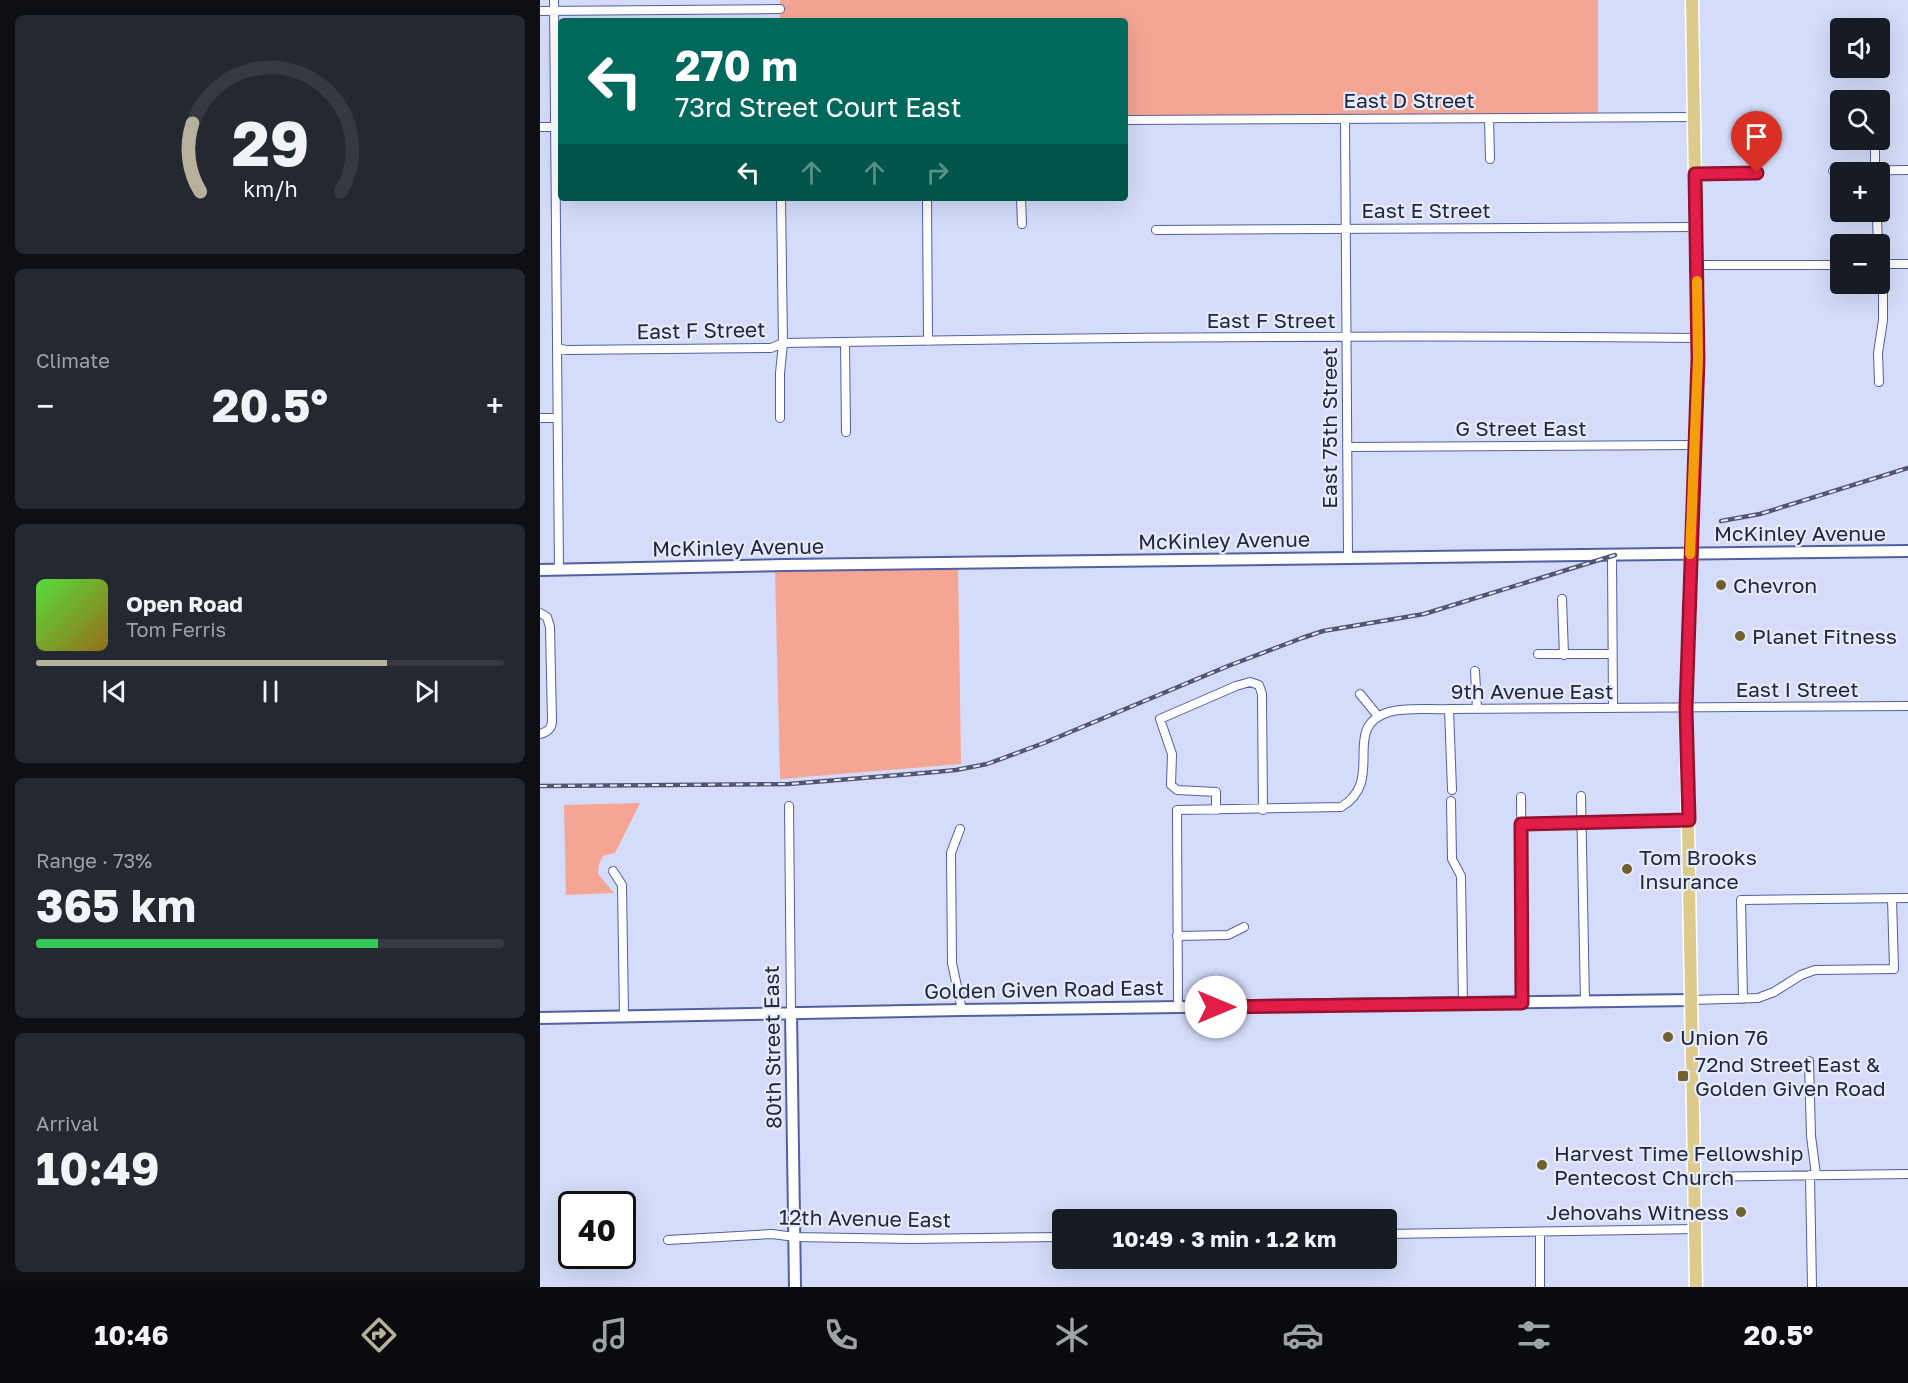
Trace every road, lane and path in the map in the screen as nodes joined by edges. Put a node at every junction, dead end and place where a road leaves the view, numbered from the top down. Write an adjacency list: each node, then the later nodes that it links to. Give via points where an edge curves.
1 (554, 0): 4 (street)
2 (1692, 0): 6 (main road)
3 (780, 9): 4 (street)
4 (554, 11): 5 (street); 11 (street)
5 (540, 12)
6 (1694, 117): 7 (street, East D Street); 16 (main road)
7 (1489, 118): 8 (street, East D Street); 12 (street)
8 (1345, 119): 9 (street, East D Street); 22 (street, East 75th Street)
9 (1128, 120)
10 (540, 127): 11 (street)
11 (558, 127): 34 (street)
12 (1490, 159)
13 (1890, 170): 14 (street)
14 (1908, 170)
15 (1757, 173): 16 (street)
16 (1695, 174): 21 (main road)
17 (781, 201): 33 (street)
18 (927, 201): 31 (street)
19 (1022, 201): 20 (street)
20 (1022, 224)
21 (1696, 227): 22 (street, East E Street); 26 (main road)
22 (1346, 229): 23 (street, East E Street); 29 (street, East 75th Street)
23 (1156, 230)
24 (1890, 263): 25 (street)
25 (1908, 264)
26 (1696, 265): 27 (street); 30 (main road)
27 (1830, 265)
28 (1882, 294): 35 (street)
29 (1347, 337): 30 (street, East F Street); 31 (street, East F Street); 41 (street, East 75th Street)
30 (1697, 338): 40 (main road)
31 (928, 341): 32 (street, East F Street)
32 (845, 342): 33 (street, East F Street); 39 (street)
33 (783, 343): 34 (street, East F Street, via 771,348); 38 (street)
34 (558, 348): 37 (street)
35 (1879, 382)
36 (540, 418): 37 (street)
37 (557, 418): 47 (street)
38 (780, 418)
39 (846, 432)
40 (1695, 445): 41 (street, G Street East); 43 (main road)
41 (1347, 447): 45 (street, East 75th Street)
42 (1908, 551): 43 (street, McKinley Avenue)
43 (1690, 553): 44 (street, McKinley Avenue); 57 (main road)
44 (1612, 555): 45 (street, McKinley Avenue); 51 (street)
45 (1348, 558): 47 (street, McKinley Avenue)
46 (540, 570): 47 (street, McKinley Avenue)
47 (559, 570)
48 (1562, 599): 52 (street)
49 (544, 615): 61 (street, via 550,627 552,721 549,729)
50 (1538, 654): 52 (street)
51 (1612, 654): 52 (street); 56 (street)
52 (1563, 655)
53 (1475, 671): 59 (street)
54 (1360, 694): 60 (street)
55 (1908, 706): 57 (street, East I Street)
56 (1613, 708): 57 (street, 9th Avenue East); 59 (street, 9th Avenue East)
57 (1686, 708): 69 (main road)
58 (1449, 709): 59 (street, 9th Avenue East); 60 (street, 9th Avenue East, via 1398,710); 62 (street)
59 (1477, 709)
60 (1378, 717): 68 (street, via 1364,737 1363,779 1352,800 1333,809)
61 (540, 734)
62 (1452, 790)
63 (1581, 796): 70 (street)
64 (1521, 797): 71 (street)
65 (1451, 801): 82 (street, via 1452,859 1461,876)
66 (789, 807): 85 (street, 80th Street East)
67 (1216, 810): 68 (street); 68 (street, via 1216,792 1177,790 1171,785 1172,754 1160,719 1250,682 1261,689); 77 (street, via 1177,810)
68 (1263, 810)
69 (1689, 820): 70 (street); 79 (main road)
70 (1582, 823): 71 (street); 80 (street)
71 (1521, 824): 81 (street)
72 (960, 829): 84 (street, via 951,853 952,963)
73 (613, 871): 86 (street, via 622,885)
74 (1892, 898): 75 (street); 78 (street, via 1894,969 1815,970 1766,996); 78 (street, via 1741,900)
75 (1908, 898)
76 (1244, 927): 77 (street, via 1228,934)
77 (1177, 936): 83 (street)
78 (1743, 999): 79 (street)
79 (1692, 1000): 80 (street, Golden Given Road East); 91 (main road)
80 (1585, 1002): 81 (street, Golden Given Road East)
81 (1522, 1003): 82 (street, Golden Given Road East)
82 (1463, 1004): 83 (street, Golden Given Road East)
83 (1178, 1007): 84 (street, Golden Given Road East)
84 (962, 1010): 85 (street, Golden Given Road East)
85 (791, 1012): 86 (street, Golden Given Road East); 95 (street, 80th Street East)
86 (624, 1016): 87 (street, Golden Given Road East)
87 (540, 1018)
88 (1809, 1061): 90 (street)
89 (1908, 1174): 90 (street)
90 (1813, 1175): 91 (street); 101 (street)
91 (1695, 1177): 92 (main road)
92 (1696, 1229): 93 (street); 100 (main road)
93 (1540, 1232): 94 (street); 99 (street)
94 (1397, 1234)
95 (795, 1237): 96 (street, 12th Avenue East); 97 (street, 12th Avenue East, via 772,1234); 98 (street, 80th Street East)
96 (1052, 1237)
97 (668, 1240)
98 (795, 1287)
99 (1540, 1287)
100 (1696, 1287)
101 (1812, 1287)

